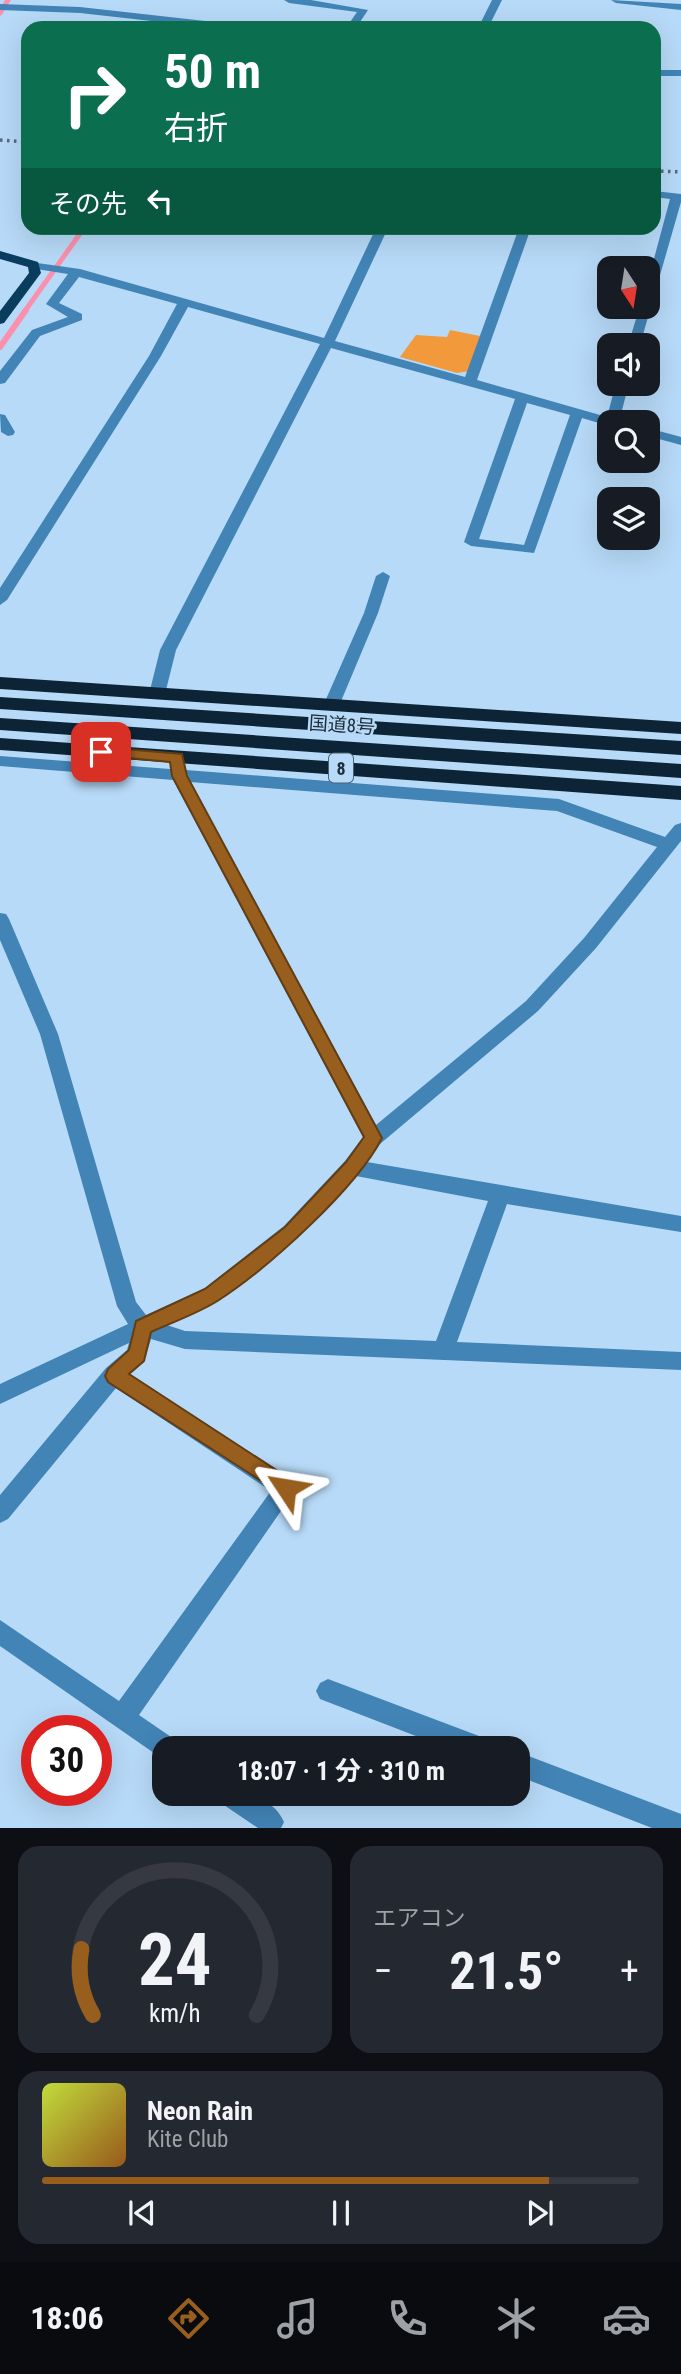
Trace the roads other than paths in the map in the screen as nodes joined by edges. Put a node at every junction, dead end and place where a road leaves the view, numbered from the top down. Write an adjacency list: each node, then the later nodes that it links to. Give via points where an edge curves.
1 (289, 0): 9 (street, via 363,10)
2 (497, 0): 10 (street)
3 (616, 0): 5 (street)
4 (0, 7): 6 (street)
5 (681, 7)
6 (148, 17): 7 (street); 8 (street)
7 (145, 21)
8 (176, 21)
9 (356, 21)
10 (486, 21)
11 (661, 73): 12 (street)
12 (681, 74)
13 (661, 195): 17 (street, via 677,196)
14 (379, 235): 22 (street)
15 (522, 235): 25 (street)
16 (0, 255): 18 (main road)
17 (660, 258)
18 (34, 265): 19 (street); 21 (main road, via 35,273)
19 (76, 272): 20 (street); 23 (street, via 52,304 78,317 36,333)
20 (184, 303): 22 (street); 34 (street)
21 (0, 320)
22 (328, 342): 25 (street); 36 (street, via 168,650)
23 (6, 365): 24 (street)
24 (0, 380)
25 (470, 382): 26 (street)
26 (522, 398): 27 (street); 27 (street, via 471,542 529,550)
27 (578, 413): 29 (street)
28 (0, 418): 30 (street)
29 (597, 418)
30 (9, 432)
31 (660, 435): 32 (street)
32 (681, 441)
33 (383, 576): 38 (street)
34 (0, 600)
35 (0, 683): 36 (highway)
36 (157, 694): 38 (highway)
37 (0, 703): 42 (highway, 国道8号 / 8)
38 (331, 706): 40 (highway)
39 (0, 724): 45 (highway, 国道8号 / 8)
40 (681, 728)
41 (0, 744): 44 (highway, 8)
42 (681, 748)
43 (0, 761): 44 (street)
44 (178, 767): 46 (highway, 8); 48 (street, via 558,805); 50 (street)
45 (681, 771)
46 (681, 793)
47 (681, 829): 48 (street)
48 (668, 845): 50 (street, via 590,943 532,1006)
49 (2, 929): 54 (street, via 49,1034 127,1306)
50 (373, 1138): 51 (street)
51 (352, 1167): 52 (street); 54 (street, via 291,1232 212,1294)
52 (500, 1195): 53 (street); 55 (street)
53 (681, 1224)
54 (143, 1327): 55 (street, via 185,1340); 57 (street, via 137,1354); 58 (street)
55 (443, 1352): 56 (street)
56 (681, 1361)
57 (114, 1376): 59 (street); 62 (street, via 286,1488)
58 (0, 1394)
59 (0, 1512)
60 (0, 1632): 62 (street)
61 (328, 1691): 63 (street)
62 (122, 1718): 64 (street)
63 (446, 1736)
64 (152, 1739)
65 (530, 1768): 68 (street)
66 (248, 1806): 67 (street)
67 (271, 1822)
68 (680, 1825)

